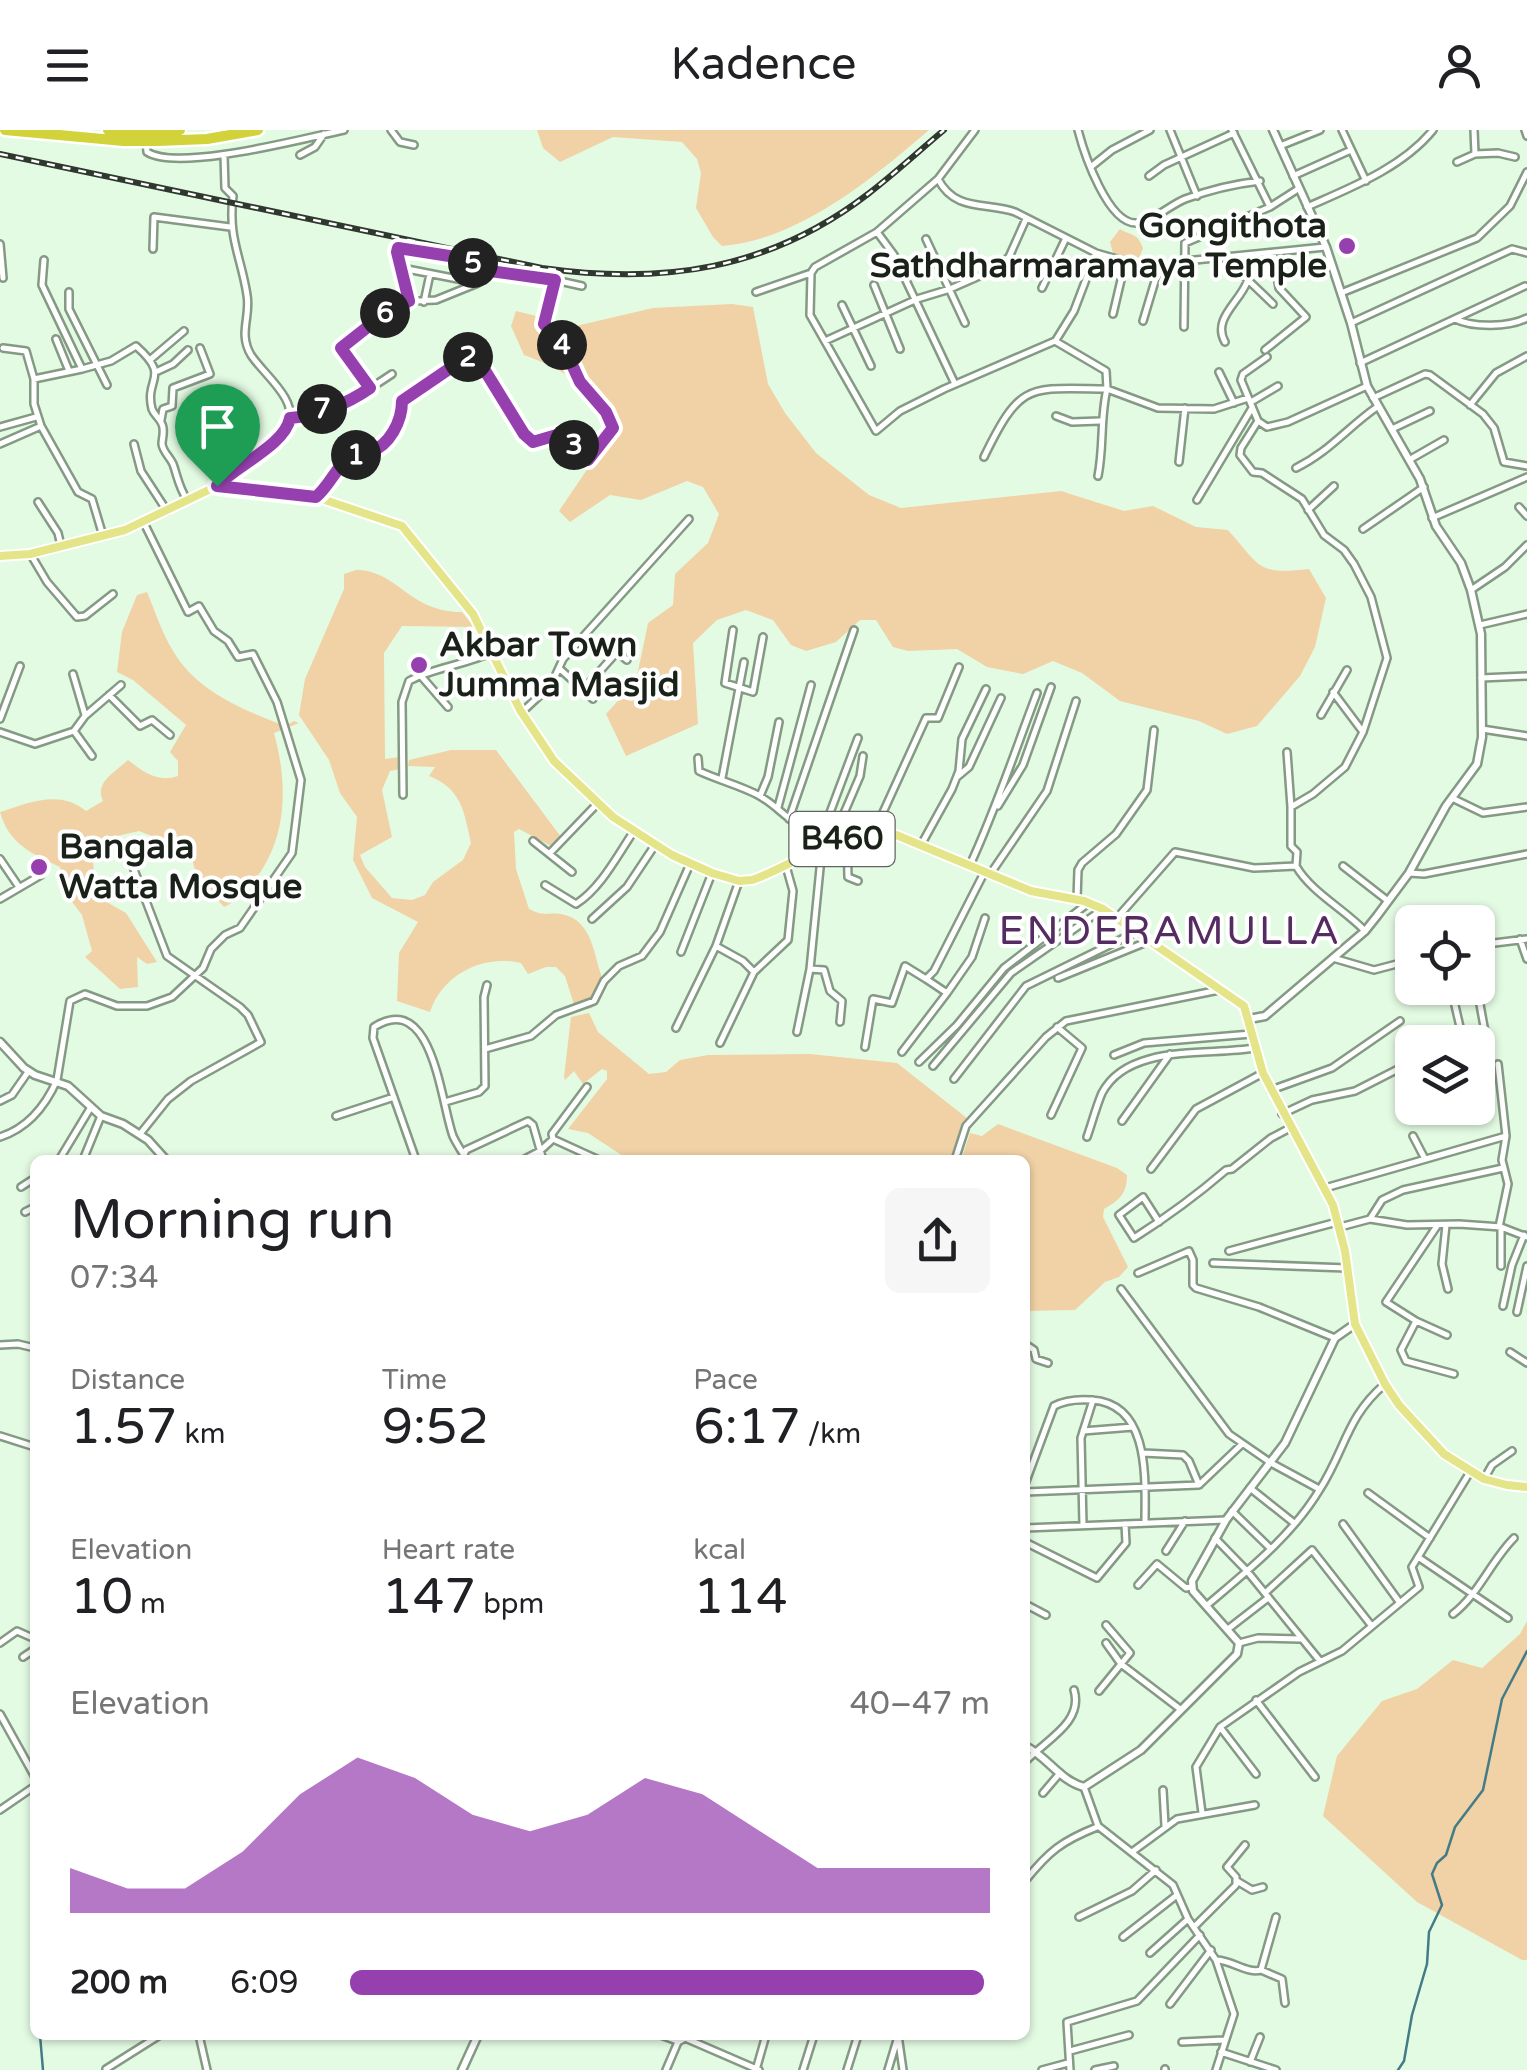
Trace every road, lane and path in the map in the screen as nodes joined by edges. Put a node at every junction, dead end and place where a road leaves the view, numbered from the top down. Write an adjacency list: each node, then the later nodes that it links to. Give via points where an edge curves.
1 (4, 130): 20 (highway)
2 (108, 130): 20 (highway)
3 (180, 130): 18 (highway)
4 (258, 130): 18 (highway, via 208,138)
5 (344, 130): 19 (street)
6 (391, 130): 22 (street, via 400,142)
7 (974, 130): 35 (street)
8 (1078, 130): 21 (street)
9 (1089, 130): 21 (street)
10 (1150, 130): 31 (street)
11 (1170, 130): 28 (street)
12 (1272, 130): 23 (street)
13 (1320, 130): 23 (street)
14 (1342, 130): 24 (street)
15 (1433, 130): 37 (street)
16 (1474, 130): 25 (street)
17 (1233, 132): 28 (street); 36 (street)
18 (153, 134): 20 (highway, bridge); 26 (street, via 146,148 151,156)
19 (324, 134): 26 (street); 27 (street)
20 (124, 136)
21 (1080, 138): 31 (street)
22 (414, 145)
23 (1280, 146): 34 (street)
24 (1352, 150): 34 (street); 37 (street)
25 (1475, 154): 29 (street); 30 (street)
26 (224, 155): 43 (street, via 225,188 233,196)
27 (300, 155)
28 (1182, 157): 33 (street); 39 (street)
29 (1515, 158)
30 (1457, 162)
31 (1092, 166): 39 (street, via 1106,202 1126,222 1139,224)
32 (1527, 172): 71 (street, via 1510,206 1477,238)
33 (1149, 176)
34 (1293, 176): 38 (street)
35 (938, 178): 42 (street, via 951,197); 44 (street)
36 (1260, 181): 39 (street); 40 (street)
37 (1366, 181): 41 (street)
38 (1298, 189): 40 (street); 41 (street)
39 (1197, 196)
40 (1270, 206): 55 (street, via 1186,243)
41 (1307, 207): 48 (street)
42 (1026, 218): 45 (street); 68 (street, via 1009,257)
43 (230, 227): 49 (street, via 154,216); 121 (street, via 248,296 244,341 278,387)
44 (877, 232): 59 (street); 72 (street)
45 (1066, 238): 50 (street); 67 (street)
46 (926, 239): 68 (street)
47 (0, 244): 61 (street)
48 (1326, 247): 51 (street); 71 (street)
49 (153, 248)
50 (1096, 253): 56 (street); 88 (street)
51 (1274, 253): 53 (street); 113 (street, via 1279,288 1306,317 1243,374)
52 (1527, 253): 83 (street, via 1512,249)
53 (1225, 258): 55 (street); 63 (street)
54 (44, 260): 100 (street, via 42,285)
55 (1185, 262): 58 (street); 84 (street)
56 (1126, 264): 58 (street); 78 (street)
57 (402, 268): 60 (street); 62 (street, via 398,248); 73 (street)
58 (1158, 271): 81 (street)
59 (811, 272): 70 (street); 89 (street, via 810,314)
60 (430, 274): 74 (street); 74 (street, via 478,283)
61 (2, 278)
62 (555, 280): 65 (street); 141 (street, via 544,324 613,428 589,460 560,434 533,442 524,434 471,354 402,401 400,423 374,452 346,460)
63 (1247, 282): 75 (street); 90 (street, via 1222,319)
64 (874, 285): 77 (street)
65 (582, 286)
66 (1525, 286): 79 (street)
67 (1042, 288)
68 (950, 289): 72 (street); 82 (street)
69 (70, 292): 98 (street, via 69,309)
70 (756, 292)
71 (1341, 293): 83 (street)
72 (917, 300): 77 (street); 107 (street)
73 (409, 301): 74 (street); 110 (street, via 341,348)
74 (424, 302)
75 (1273, 304)
76 (842, 305): 85 (street)
77 (886, 314): 85 (street); 93 (street)
78 (1113, 314)
79 (1455, 318): 80 (street, via 1515,324); 97 (street)
80 (1527, 318)
81 (1143, 321)
82 (965, 322)
83 (1351, 323): 97 (street)
84 (1184, 327)
85 (854, 328): 89 (street); 99 (street)
86 (184, 331): 96 (street)
87 (56, 338): 101 (street)
88 (1055, 341): 107 (street); 111 (street, via 1108,375)
89 (825, 342): 107 (street, via 876,431)
90 (1225, 342)
91 (4, 348): 105 (street, via 26,350)
92 (200, 348): 122 (street, via 210,374 173,388 172,406 163,409)
93 (900, 348)
94 (188, 350): 102 (street)
95 (1527, 356): 115 (street, via 1496,373)
96 (150, 359): 98 (street, via 136,346); 102 (street)
97 (1360, 363): 109 (street)
98 (96, 364): 100 (street); 106 (street)
99 (871, 366)
100 (82, 369): 101 (street)
101 (69, 371): 105 (street)
102 (156, 372): 122 (street, via 151,400)
103 (1218, 372): 114 (street)
104 (392, 374): 110 (street)
105 (34, 379): 120 (street)
106 (106, 384)
107 (955, 384)
108 (1278, 386): 113 (street)
109 (1367, 386): 112 (street); 124 (street, via 1288,422 1262,427)
110 (370, 388): 121 (street, via 348,403)
111 (1108, 389): 117 (street, via 1158,408); 123 (street); 131 (street, via 1038,390 1010,408)
112 (1373, 398): 115 (street, via 1426,374); 116 (street)
113 (1251, 402): 114 (street); 124 (street); 143 (street)
114 (1234, 403): 117 (street)
115 (1470, 405): 134 (street, via 1494,428 1504,462)
116 (1377, 407): 127 (street); 135 (street)
117 (1185, 408): 133 (street)
118 (1430, 411): 127 (street)
119 (1056, 416): 123 (street)
120 (37, 417): 125 (street); 126 (street)
121 (290, 418): 138 (street, via 280,438)
122 (161, 420): 142 (street, via 162,446)
123 (1100, 421): 136 (street)
124 (1258, 421): 146 (street, via 1240,448 1244,463 1302,499)
125 (41, 426): 129 (street); 153 (street, via 78,492 92,499)
126 (0, 427)
127 (1390, 430): 132 (street)
128 (1444, 440): 132 (street)
129 (0, 444)
130 (134, 444): 147 (street, via 142,472)
131 (984, 457)
132 (1409, 460): 140 (street)
133 (1180, 462)
134 (1527, 466)
135 (1296, 468)
136 (1098, 476)
137 (1527, 477): 149 (street)
138 (217, 486): 141 (main road); 142 (main road)
139 (1334, 486): 146 (street)
140 (1424, 487): 149 (street); 152 (street)
141 (316, 497): 165 (main road, via 408,530 473,614)
142 (187, 500): 147 (main road)
143 (1197, 500)
144 (38, 502): 154 (street)
145 (1519, 507): 148 (street)
146 (1308, 510): 198 (street, via 1363,580 1387,658)
147 (167, 511): 151 (main road)
148 (1527, 516)
149 (1432, 518): 158 (street)
150 (689, 519): 170 (street)
151 (144, 523): 153 (main road); 263 (street, via 188,612 199,606 238,656 253,654 278,702 301,780 292,852 240,928 224,935)
152 (1363, 529)
153 (104, 536): 154 (main road)
154 (61, 546): 156 (main road)
155 (1527, 546): 158 (street)
156 (30, 554): 157 (main road); 159 (street, via 77,616)
157 (0, 556)
158 (1471, 590): 161 (street)
159 (114, 594)
160 (1527, 614): 161 (street)
161 (1480, 625): 175 (street)
162 (734, 630): 179 (street, via 725,684)
163 (854, 630): 216 (street)
164 (763, 638): 179 (street, via 753,692)
165 (492, 652): 173 (street); 189 (main road)
166 (627, 660): 181 (street, via 617,652)
167 (744, 662): 179 (street)
168 (20, 666): 192 (street)
169 (959, 668): 217 (street, via 938,718 926,718)
170 (560, 669): 181 (street); 189 (street)
171 (1347, 670): 182 (street)
172 (72, 674): 191 (street)
173 (421, 676): 188 (street); 208 (street, via 409,681 402,702)
174 (1527, 676): 175 (street)
175 (1481, 678): 196 (street)
176 (121, 685): 184 (street)
177 (811, 686): 213 (street)
178 (1052, 687): 212 (street, via 1023,765)
179 (741, 689): 206 (street)
180 (986, 689): 207 (street, via 962,739)
181 (583, 690): 186 (street)
182 (1332, 692): 190 (street); 198 (street)
183 (1037, 693): 212 (street)
184 (109, 695): 191 (street); 199 (street, via 140,726 152,720)
185 (1002, 698): 207 (street, via 969,766)
186 (594, 699)
187 (1076, 701): 235 (street, via 1047,791)
188 (448, 707)
189 (522, 712): 211 (main road, via 554,761)
190 (1320, 715)
191 (85, 716): 194 (street)
192 (0, 718)
193 (779, 722): 209 (street)
194 (74, 730): 197 (street, via 35,744); 203 (street)
195 (1154, 730): 244 (street, via 1147,790 1116,834 1082,863)
196 (1482, 730): 200 (street); 210 (street, via 1477,764)
197 (0, 732)
198 (1363, 732): 214 (street, via 1345,767)
199 (170, 734)
200 (1527, 736)
201 (858, 738): 219 (street)
202 (1287, 752): 214 (street)
203 (92, 756)
204 (863, 756): 220 (street, via 839,825)
205 (698, 758): 206 (street, via 699,772)
206 (722, 778): 209 (street)
207 (956, 778): 223 (street)
208 (404, 796)
209 (760, 796): 213 (street)
210 (1452, 798): 215 (street, via 1483,813); 237 (street)
211 (597, 804): 218 (main road); 225 (street)
212 (998, 806): 230 (street)
213 (778, 807): 216 (street)
214 (1290, 807): 231 (street)
215 (1527, 807)
216 (790, 819): 219 (street)
217 (874, 830): 220 (main road, B460); 223 (main road, B460)
218 (634, 831): 222 (main road); 241 (street, via 580,903)
219 (821, 835): 224 (street)
220 (845, 838): 224 (main road, B460); 239 (street, via 848,877)
221 (533, 841): 225 (street)
222 (655, 845): 228 (main road); 250 (street, via 627,887)
223 (920, 845): 230 (main road, B460)
224 (826, 847): 229 (main road, B460); 261 (street)
225 (550, 854): 234 (street)
226 (1527, 854): 237 (street)
227 (0, 859): 242 (street)
228 (690, 864): 236 (main road); 280 (street, via 660,932 642,956 604,981 594,1001 556,1015 530,1036)
229 (786, 866): 240 (main road, B460); 262 (street, via 793,891 788,940)
230 (970, 866): 235 (main road, B460)
231 (1296, 866): 249 (street, via 1254,868 1174,852); 251 (street)
232 (1344, 866): 245 (street)
233 (133, 867): 263 (street, via 167,956)
234 (572, 872)
235 (988, 872): 244 (main road, B460, via 1030,892); 265 (street)
236 (712, 873): 240 (main road); 257 (street)
237 (1409, 874): 245 (street)
238 (41, 875): 242 (street)
239 (858, 881)
240 (739, 882): 256 (street)
241 (545, 885)
242 (20, 888): 243 (street)
243 (0, 900)
244 (1076, 900): 246 (main road, B460)
245 (1388, 901): 251 (street)
246 (1090, 902): 247 (main road, B460); 284 (street, via 1004,968)
247 (1103, 909): 249 (main road, B460); 286 (street, via 1011,973)
248 (986, 918): 268 (street, via 972,957)
249 (1117, 918): 252 (main road, B460)
250 (592, 919)
251 (1365, 931): 258 (street)
252 (1136, 932): 254 (main road, B460); 291 (street, via 1026,986)
253 (1523, 939): 255 (street); 259 (street)
254 (1149, 941): 264 (street); 267 (main road, B460)
255 (1495, 943)
256 (716, 946): 262 (street); 273 (street)
257 (681, 952)
258 (1333, 958): 260 (street, via 1374,970); 269 (street, via 1265,1016)
259 (1527, 960)
260 (1395, 964)
261 (810, 969): 270 (street, via 824,970 829,978 830,992 842,1001); 274 (street)
262 (754, 972): 277 (street)
263 (194, 977): 290 (street, via 172,997 147,1006 116,1006 86,994 70,1001); 304 (street, via 240,1007 261,1042 192,1080)
264 (1058, 978)
265 (926, 979): 268 (street); 278 (street, via 904,966 892,1004 873,999)
266 (487, 986): 280 (street)
267 (1220, 990): 269 (main road, B460, via 1244,1006); 272 (street)
268 (947, 993): 281 (street)
269 (1249, 1019): 275 (main road)
270 (840, 1022)
271 (1400, 1022): 293 (street, via 1332,1068)
272 (1057, 1026): 299 (street, via 1082,1048); 320 (street, via 966,1126)
273 (676, 1028)
274 (797, 1032)
275 (1250, 1034): 279 (main road); 283 (street, via 1144,1043)
276 (0, 1042): 287 (street)
277 (720, 1043)
278 (865, 1047)
279 (1254, 1048): 282 (street); 289 (main road)
280 (485, 1049): 296 (street, via 486,1086)
281 (902, 1052)
282 (1170, 1054): 302 (street); 308 (street, via 1134,1065 1109,1083)
283 (1114, 1055)
284 (919, 1062)
285 (1498, 1064): 307 (street)
286 (933, 1066)
287 (28, 1071): 290 (street); 295 (street)
288 (1395, 1071): 298 (street)
289 (1263, 1073): 293 (main road); 323 (street, via 1196,1109)
290 (57, 1080): 297 (street); 305 (street, via 22,1130)
291 (954, 1080)
292 (587, 1086): 309 (street)
293 (1271, 1090): 298 (main road)
294 (394, 1097): 296 (street, via 373,1038 374,1027 399,1020 427,1041); 301 (street); 314 (street)
295 (0, 1102)
296 (445, 1102): 315 (street)
297 (91, 1106): 300 (street); 311 (street)
298 (1282, 1114): 303 (main road)
299 (1051, 1115)
300 (101, 1116): 304 (street); 312 (street)
301 (336, 1116)
302 (1122, 1120)
303 (1290, 1128): 326 (main road); 330 (street)
304 (140, 1134): 313 (street)
305 (0, 1136)
306 (1413, 1136): 321 (street)
307 (1506, 1136): 321 (street); 322 (street)
308 (1087, 1138)
309 (553, 1139): 310 (street); 319 (street)
310 (540, 1151): 316 (street, via 528,1121); 317 (street); 318 (street)
311 (62, 1155)
312 (86, 1155)
313 (161, 1155)
314 (414, 1155)
315 (463, 1155)
316 (465, 1155)
317 (533, 1155)
318 (541, 1155)
319 (588, 1155)
320 (957, 1155)
321 (1425, 1159): 326 (street)
322 (1503, 1168): 329 (street, via 1403,1190 1382,1200); 334 (street, via 1508,1184)
323 (1151, 1169)
324 (30, 1181): 325 (street)
325 (22, 1187)
326 (1325, 1188): 331 (main road)
327 (30, 1210): 328 (street)
328 (25, 1212)
329 (1370, 1220): 331 (street); 332 (street)
330 (1159, 1222): 330 (street, via 1143,1197 1119,1215 1134,1238)
331 (1339, 1225): 336 (street); 340 (main road)
332 (1437, 1226): 333 (street); 346 (street, via 1386,1299)
333 (1446, 1226): 334 (street); 343 (street, via 1442,1264)
334 (1500, 1227): 335 (street); 338 (street)
335 (1525, 1236): 344 (street)
336 (1229, 1251)
337 (1213, 1264): 340 (street)
338 (1501, 1266)
339 (1527, 1266): 345 (street)
340 (1347, 1268): 347 (main road)
341 (1138, 1273): 349 (street, via 1190,1251 1196,1288)
342 (1121, 1288): 362 (street, via 1219,1423)
343 (1448, 1289)
344 (1503, 1306)
345 (1517, 1312)
346 (1416, 1321): 348 (street); 356 (street, via 1401,1350 1406,1361)
347 (1354, 1324): 349 (street); 357 (main road)
348 (1447, 1335)
349 (1335, 1338): 366 (street)
350 (0, 1345): 352 (street)
351 (1030, 1347): 355 (street)
352 (30, 1348)
353 (1510, 1352): 354 (street)
354 (1527, 1363)
355 (1048, 1364)
356 (1454, 1374)
357 (1385, 1384): 368 (main road, via 1430,1440); 374 (street, via 1358,1411)
358 (1094, 1400): 359 (street, via 1113,1404); 360 (street); 367 (street, via 1054,1406)
359 (1133, 1427): 360 (street); 365 (street)
360 (1084, 1431): 375 (street)
361 (0, 1436): 363 (street)
362 (1242, 1444): 366 (street); 370 (street)
363 (30, 1445)
364 (1512, 1450): 369 (street)
365 (1143, 1454): 370 (street, via 1183,1455); 372 (street)
366 (1272, 1463): 373 (street); 374 (street)
367 (1030, 1471)
368 (1470, 1472): 369 (main road); 388 (street)
369 (1484, 1479): 371 (main road)
370 (1199, 1485): 372 (street)
371 (1527, 1486)
372 (1145, 1487): 375 (street); 381 (street)
373 (1250, 1488): 378 (street); 383 (street)
374 (1320, 1489): 383 (street)
375 (1082, 1490): 376 (street); 385 (street)
376 (1030, 1492)
377 (1368, 1493): 388 (street)
378 (1232, 1512): 379 (street); 391 (street)
379 (1226, 1520): 380 (street); 387 (street)
380 (1185, 1521): 381 (street); 392 (street)
381 (1145, 1523): 382 (street)
382 (1125, 1524): 385 (street); 390 (street, via 1126,1543 1097,1578)
383 (1294, 1524): 391 (street)
384 (1343, 1524): 399 (street)
385 (1084, 1526): 386 (street)
386 (1030, 1528)
387 (1214, 1538): 394 (street); 396 (street)
388 (1430, 1538): 393 (street)
389 (1514, 1538): 397 (street)
390 (1030, 1544)
391 (1271, 1549): 394 (street)
392 (1166, 1551)
393 (1418, 1557): 397 (street); 399 (street, via 1412,1567 1419,1588)
394 (1247, 1572): 398 (street); 400 (street)
395 (1138, 1585): 396 (street, via 1158,1564)
396 (1192, 1588): 400 (street)
397 (1473, 1594): 402 (street); 404 (street)
398 (1266, 1595): 406 (street, via 1312,1550); 407 (street); 409 (street)
399 (1400, 1602): 406 (street)
400 (1206, 1606): 407 (street)
401 (1030, 1607): 403 (street)
402 (1453, 1614)
403 (1046, 1615)
404 (1508, 1618)
405 (1106, 1625): 416 (street, via 1129,1650)
406 (1371, 1625): 415 (street)
407 (1228, 1630): 412 (street)
408 (30, 1637): 410 (street, via 18,1631)
409 (1302, 1640): 412 (street); 415 (street)
410 (0, 1643)
411 (1106, 1643): 416 (street)
412 (1239, 1643): 420 (street, via 1229,1663)
413 (30, 1652): 414 (street)
414 (23, 1657)
415 (1320, 1661): 419 (street)
416 (1121, 1664): 418 (street); 420 (street)
417 (1074, 1690): 424 (street, via 1074,1717)
418 (1099, 1692)
419 (1255, 1700): 422 (street); 429 (street)
420 (1180, 1709): 430 (street, via 1141,1750)
421 (0, 1714): 426 (street)
422 (1220, 1728): 428 (street); 436 (street, via 1196,1767)
423 (1030, 1748): 424 (street)
424 (1035, 1751): 425 (street); 427 (street)
425 (1030, 1756)
426 (30, 1768)
427 (1060, 1774): 430 (street); 433 (street)
428 (1256, 1774)
429 (1316, 1776)
430 (1084, 1786): 437 (street)
431 (30, 1789): 435 (street)
432 (1163, 1790): 438 (street)
433 (1043, 1793)
434 (1255, 1805): 436 (street)
435 (0, 1810)
436 (1202, 1814): 438 (street)
437 (1098, 1826): 440 (street); 442 (street, via 1064,1841)
438 (1165, 1826): 440 (street)
439 (1244, 1845): 443 (street, via 1227,1868)
440 (1132, 1852): 441 (street)
441 (1156, 1870): 445 (street); 446 (street, via 1132,1891)
442 (1030, 1875)
443 (1237, 1882): 444 (street, via 1252,1890); 449 (street)
444 (1263, 1887)
445 (1178, 1895): 448 (street); 451 (street)
446 (1079, 1917)
447 (1276, 1917): 455 (street)
448 (1188, 1918): 449 (street); 453 (street)
449 (1194, 1926): 450 (street)
450 (1200, 1935): 452 (street); 474 (street, via 1137,2001 1067,2022)
451 (1124, 1937)
452 (1210, 1950): 454 (street); 457 (street)
453 (1150, 1953)
454 (1216, 1960): 455 (street); 471 (street, via 1234,2014)
455 (1261, 1970): 456 (street, via 1282,1979)
456 (1285, 2003)
457 (1170, 2004)
458 (1130, 2035): 474 (street)
459 (1260, 2037): 476 (street)
460 (152, 2040): 479 (street)
461 (200, 2040): 481 (street)
462 (476, 2040): 482 (street)
463 (673, 2040): 472 (street)
464 (682, 2040): 472 (street)
465 (690, 2040): 483 (street)
466 (765, 2040): 483 (street)
467 (812, 2040): 484 (street)
468 (856, 2040): 485 (street)
469 (897, 2040): 486 (street)
470 (899, 2040): 487 (street)
471 (1226, 2040): 473 (street); 475 (street)
472 (678, 2042): 480 (street)
473 (1182, 2042)
474 (1068, 2051): 477 (street)
475 (1221, 2052): 476 (street); 490 (street)
476 (1250, 2062): 491 (street)
477 (1069, 2066): 488 (street)
478 (1114, 2066): 489 (street)
479 (106, 2069)
480 (667, 2069)
481 (206, 2070)
482 (462, 2070)
483 (757, 2070)
484 (803, 2070)
485 (847, 2070)
486 (888, 2070)
487 (903, 2070)
488 (1042, 2070)
489 (1096, 2070)
490 (1216, 2070)
491 (1276, 2070)

